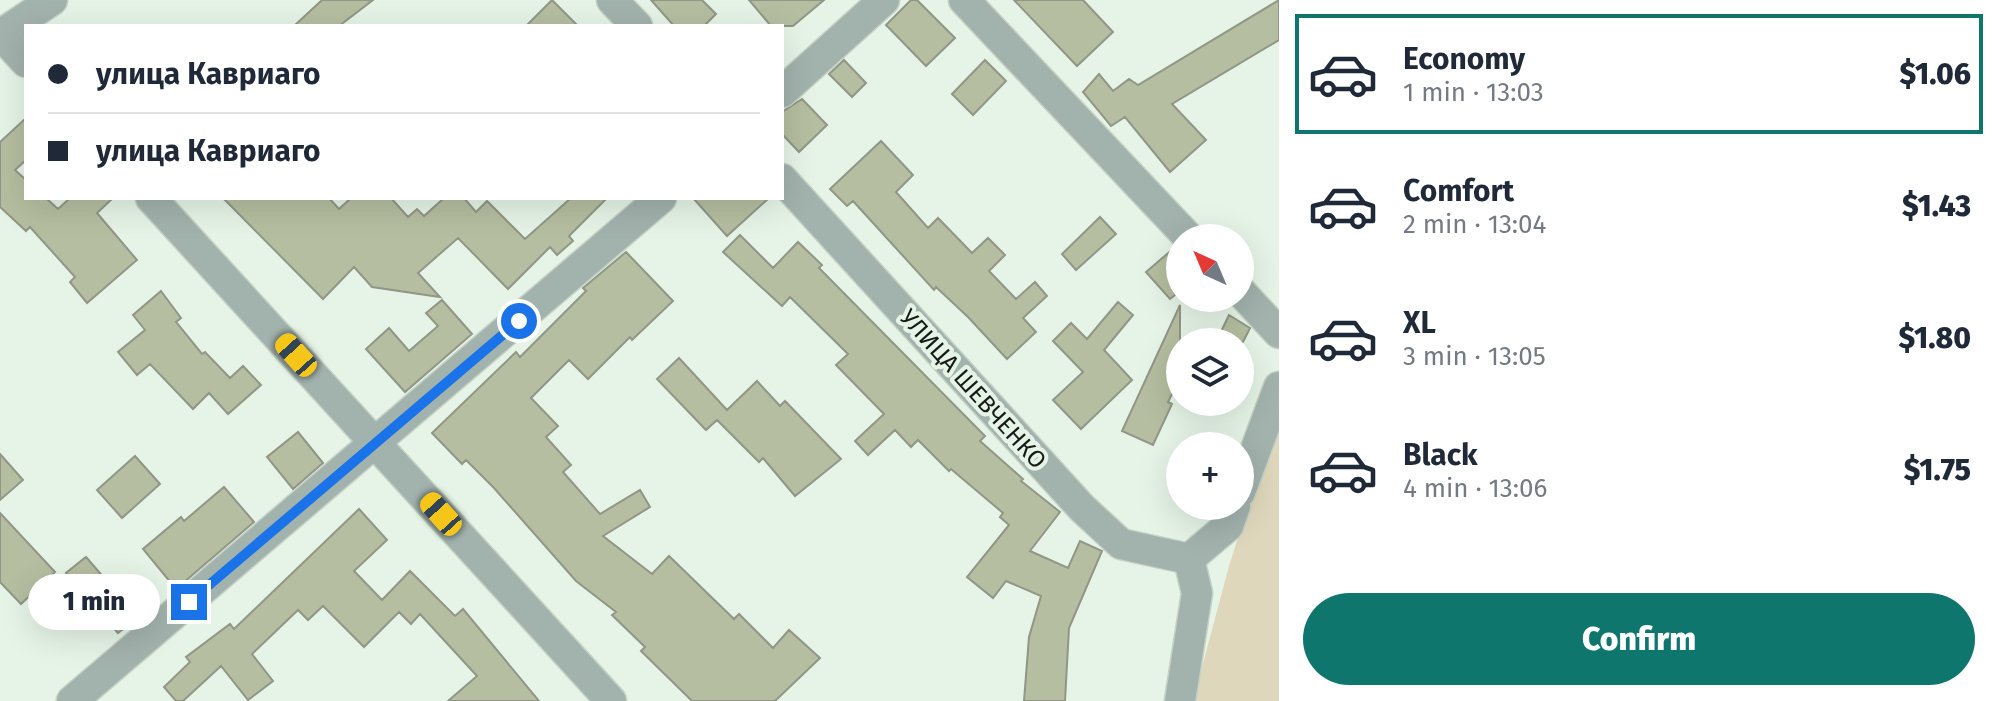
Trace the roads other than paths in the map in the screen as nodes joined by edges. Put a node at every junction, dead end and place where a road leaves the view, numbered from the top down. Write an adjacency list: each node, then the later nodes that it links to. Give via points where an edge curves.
1 (52, 0): 6 (street)
2 (612, 0): 5 (street)
3 (884, 0): 8 (street)
4 (964, 0): 12 (street)
5 (635, 24)
6 (0, 34): 7 (street)
7 (24, 60)
8 (784, 90)
9 (784, 181): 19 (street, УЛИЦА ШЕВЧЕНКО, via 1082,508 1121,544)
10 (153, 200): 16 (street)
11 (659, 200): 16 (street)
12 (1176, 224)
13 (1254, 306): 14 (street)
14 (1279, 333)
15 (1279, 387): 17 (street)
16 (377, 444): 20 (street); 21 (street)
17 (1254, 454)
18 (1230, 520): 19 (street)
19 (1189, 559): 22 (street, via 1197,593)
20 (72, 701)
21 (611, 701)
22 (1180, 701)

